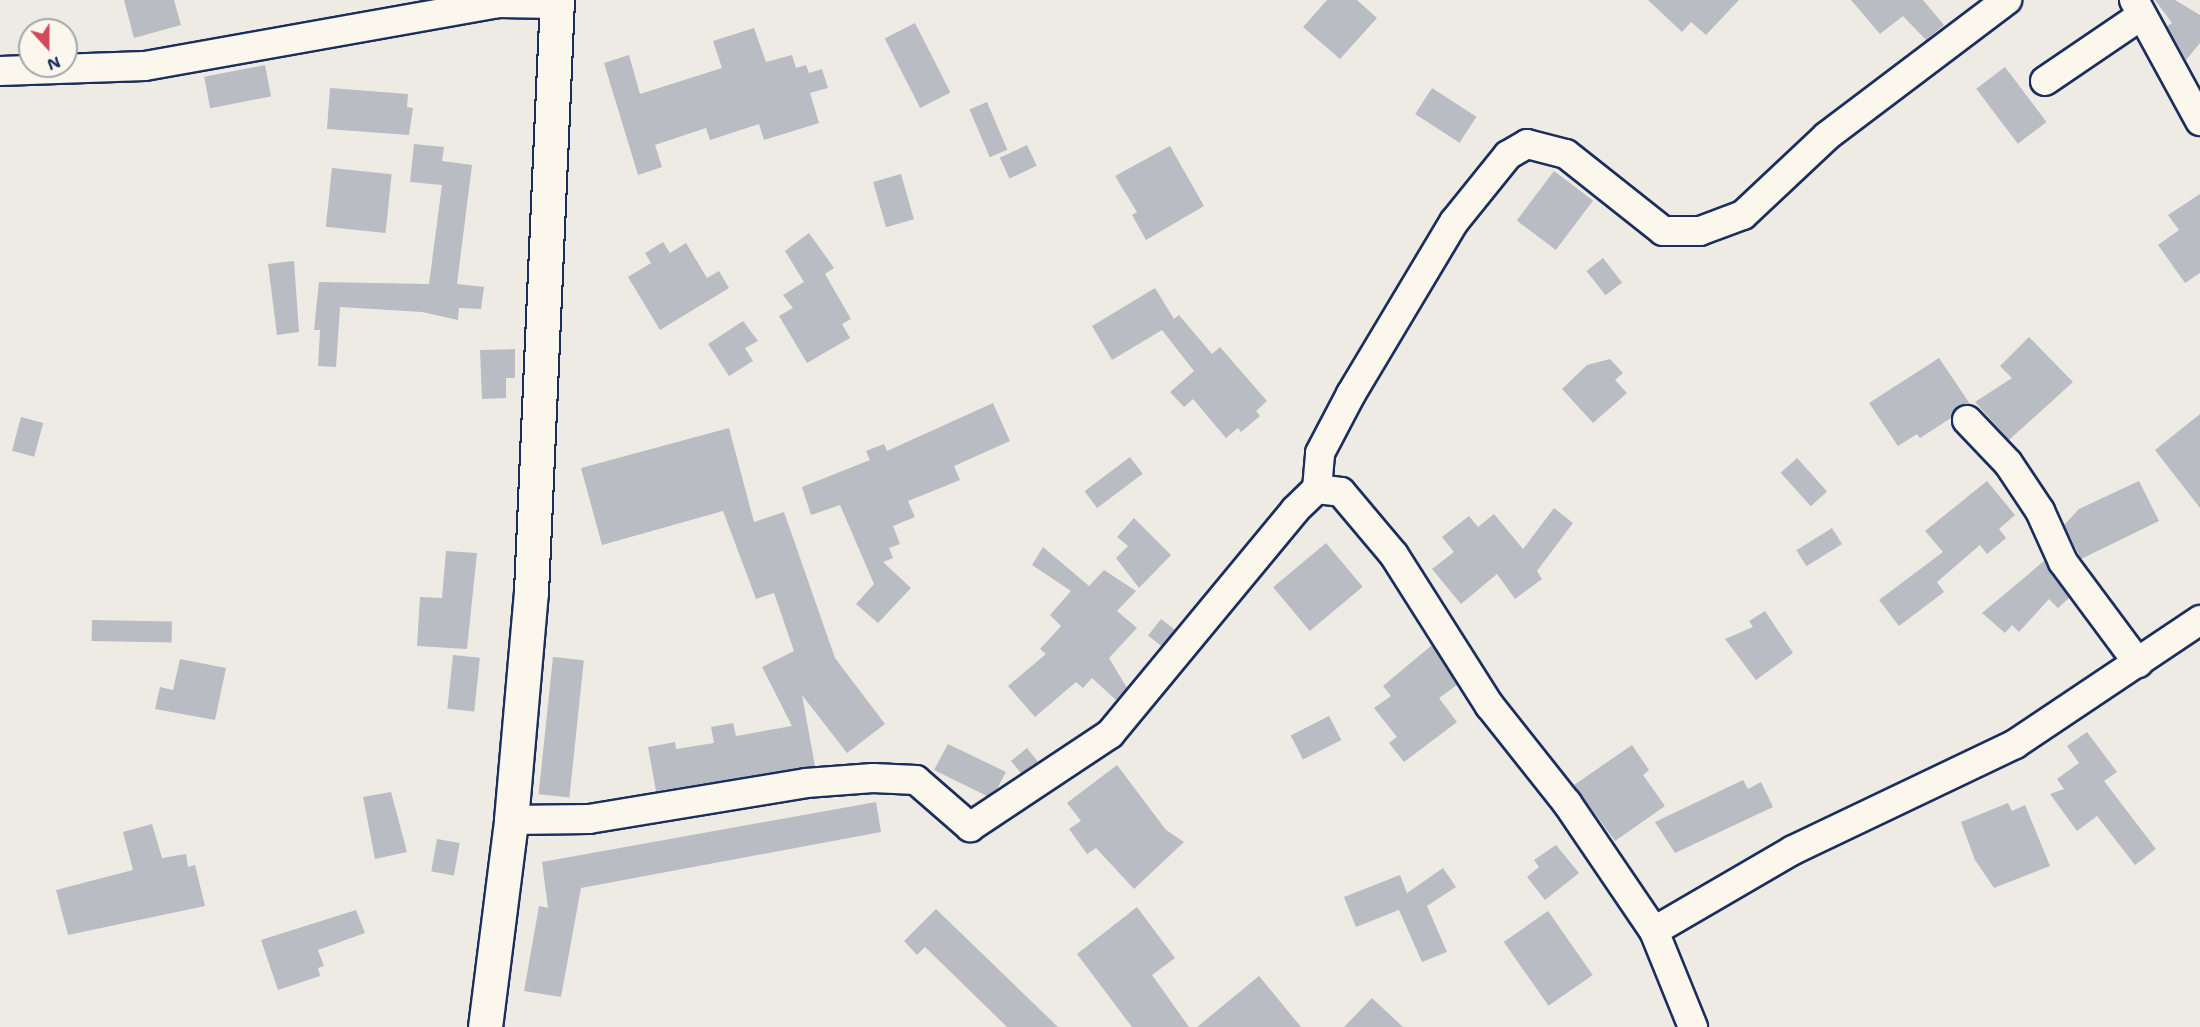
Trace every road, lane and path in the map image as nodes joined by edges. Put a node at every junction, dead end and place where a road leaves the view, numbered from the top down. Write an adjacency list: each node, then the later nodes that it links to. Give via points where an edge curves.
1 (2007, 0): 8 (street, via 1827,136 1743,215 1700,231 1663,231 1566,154 1527,144 1508,155 1454,222 1351,394 1320,453)
2 (557, 2): 4 (street, via 499,3 145,66); 11 (main road, via 531,592)
3 (2138, 8): 5 (street); 6 (street)
4 (0, 71)
5 (2045, 81)
6 (2200, 121)
7 (1967, 420): 10 (street, via 2008,463 2040,511 2063,562)
8 (1317, 489): 11 (street, via 1110,734 970,827 916,780 873,778 806,783 590,819); 12 (street, via 1341,492 1364,514 1490,706 1567,803)
9 (2200, 620): 10 (street)
10 (2138, 663): 12 (street, via 2015,744 1793,850)
11 (511, 820): 13 (main road)
12 (1654, 931): 14 (street)
13 (485, 1027)
14 (1693, 1027)

